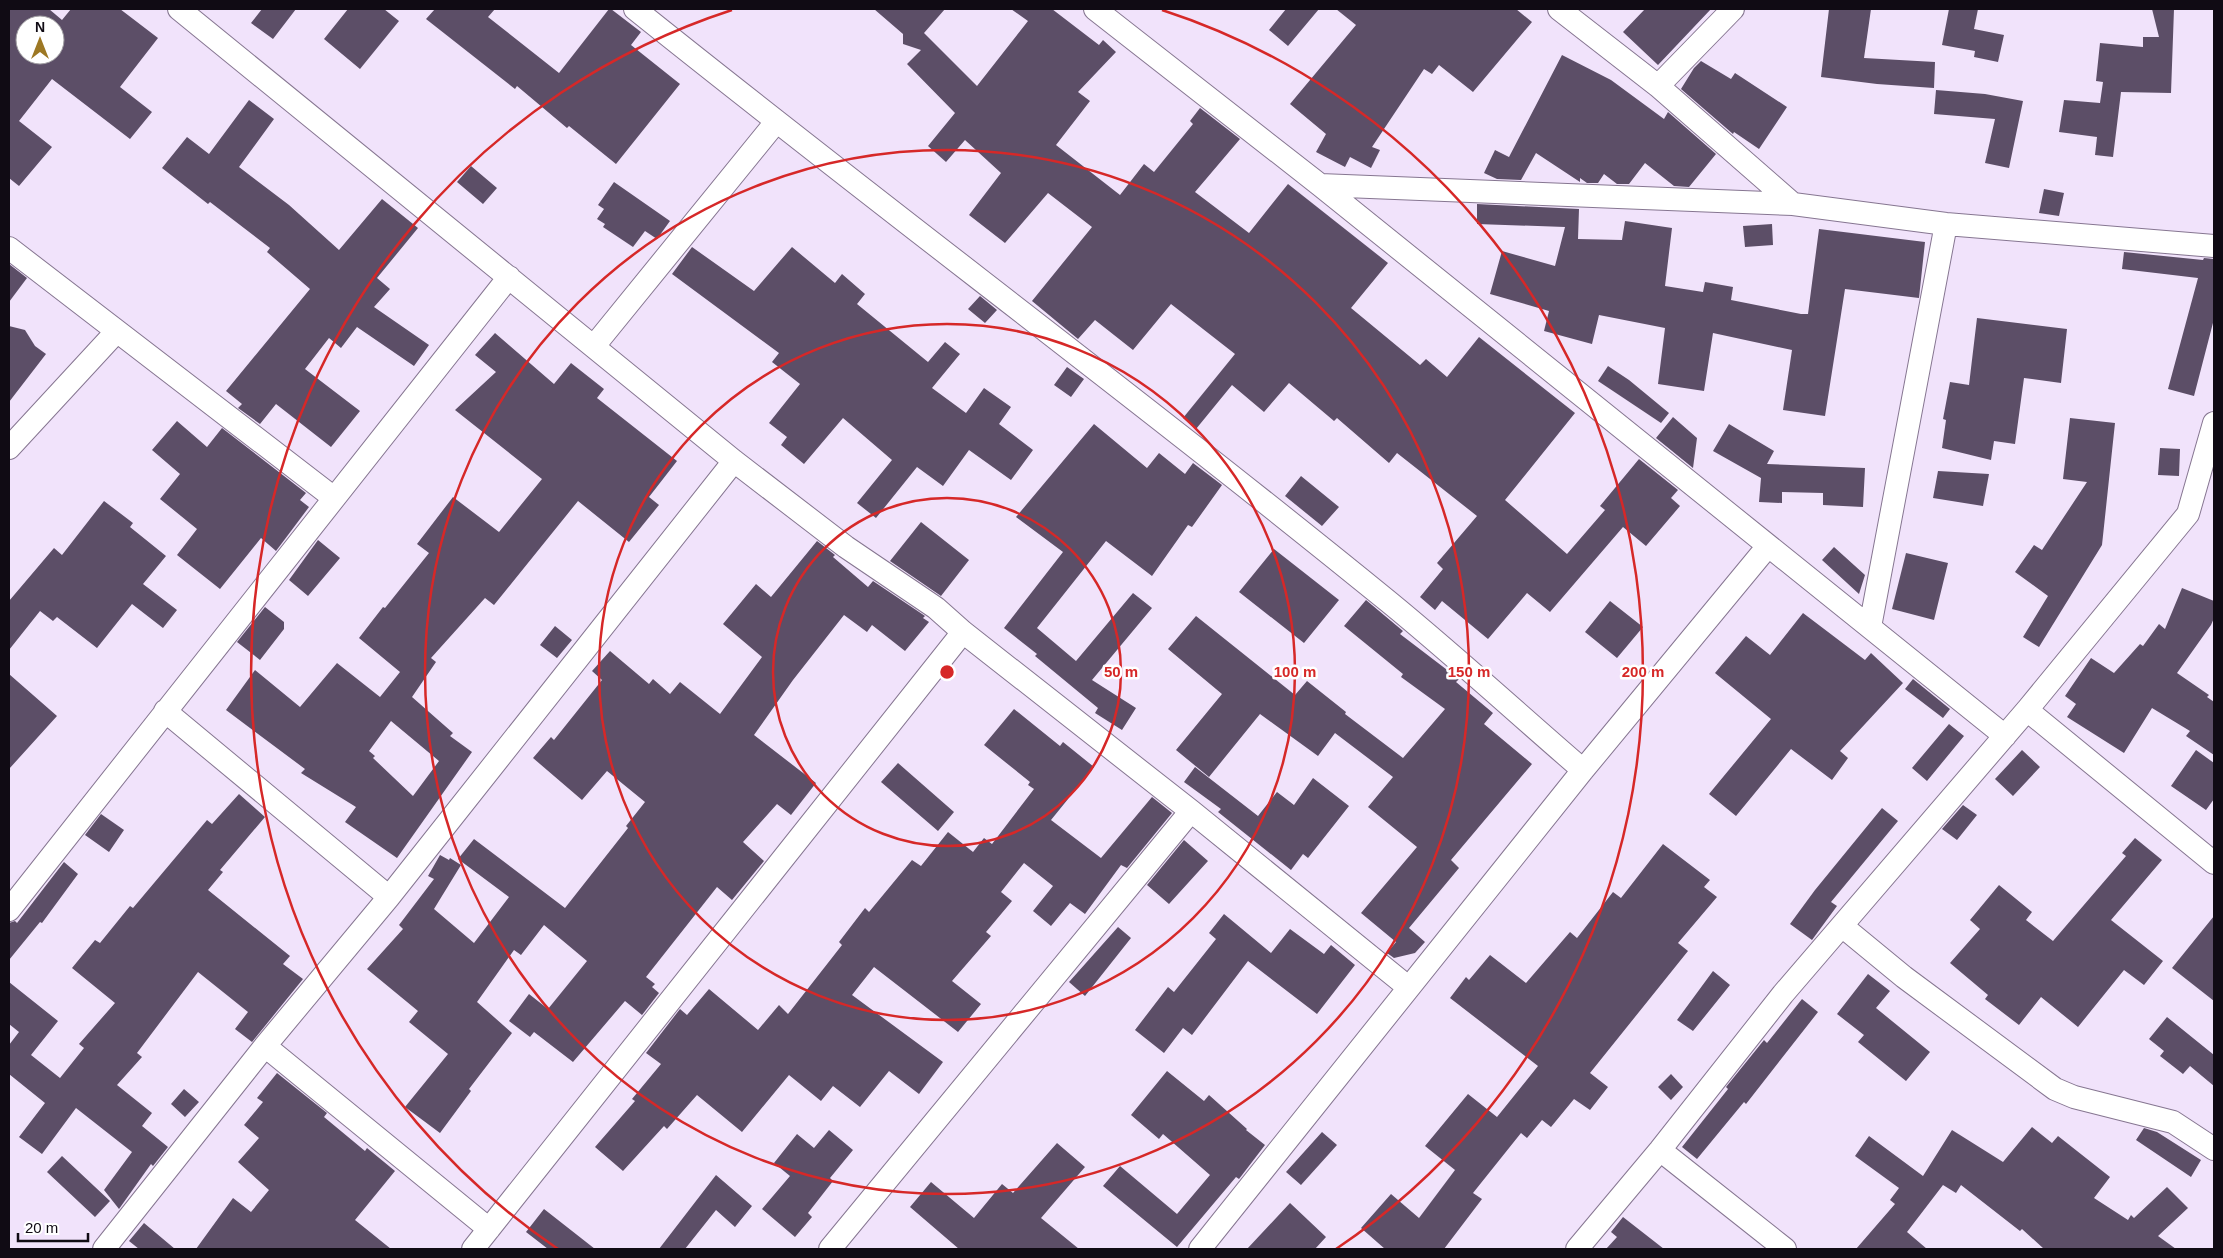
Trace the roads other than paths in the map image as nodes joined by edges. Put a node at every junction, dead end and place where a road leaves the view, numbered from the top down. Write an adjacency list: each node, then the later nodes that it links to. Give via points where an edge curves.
1 (180, 9): 13 (street)
2 (635, 9): 7 (street)
3 (1095, 9): 8 (street)
4 (1559, 9): 6 (street)
5 (1733, 9): 6 (street)
6 (1658, 86): 9 (street)
7 (776, 122): 15 (street); 26 (street, via 1083,359 1392,604)
8 (1320, 185): 9 (street); 20 (street)
9 (1793, 204): 10 (street)
10 (1946, 224): 11 (street); 21 (street)
11 (2214, 246)
12 (9, 248): 14 (street)
13 (509, 278): 15 (street); 19 (street)
14 (116, 331): 17 (street); 19 (street)
15 (594, 346): 18 (street)
16 (2214, 423): 23 (street, via 2188,514)
17 (9, 448)
18 (734, 461): 22 (street, via 846,547 936,608); 29 (street)
19 (334, 498): 24 (street)
20 (1768, 546): 21 (street); 26 (street)
21 (1870, 627): 25 (street)
22 (963, 632): 27 (street); 36 (street)
23 (2027, 710): 25 (street); 28 (street)
24 (165, 711): 29 (street); 30 (street)
25 (2005, 736): 31 (street)
26 (1583, 770): 32 (street)
27 (1191, 811): 32 (street); 39 (street)
28 (2214, 863)
29 (389, 897): 33 (street)
30 (9, 910)
31 (1842, 926): 34 (street, via 1904,977 2055,1088 2074,1097 2173,1122); 35 (street, via 1783,994)
32 (1408, 987): 40 (street)
33 (265, 1046): 36 (street); 37 (street)
34 (2214, 1149)
35 (1660, 1150): 41 (street); 42 (street)
36 (489, 1229): 38 (street)
37 (104, 1249)
38 (473, 1249)
39 (830, 1249)
40 (1200, 1249)
41 (1577, 1249)
42 (1785, 1249)

